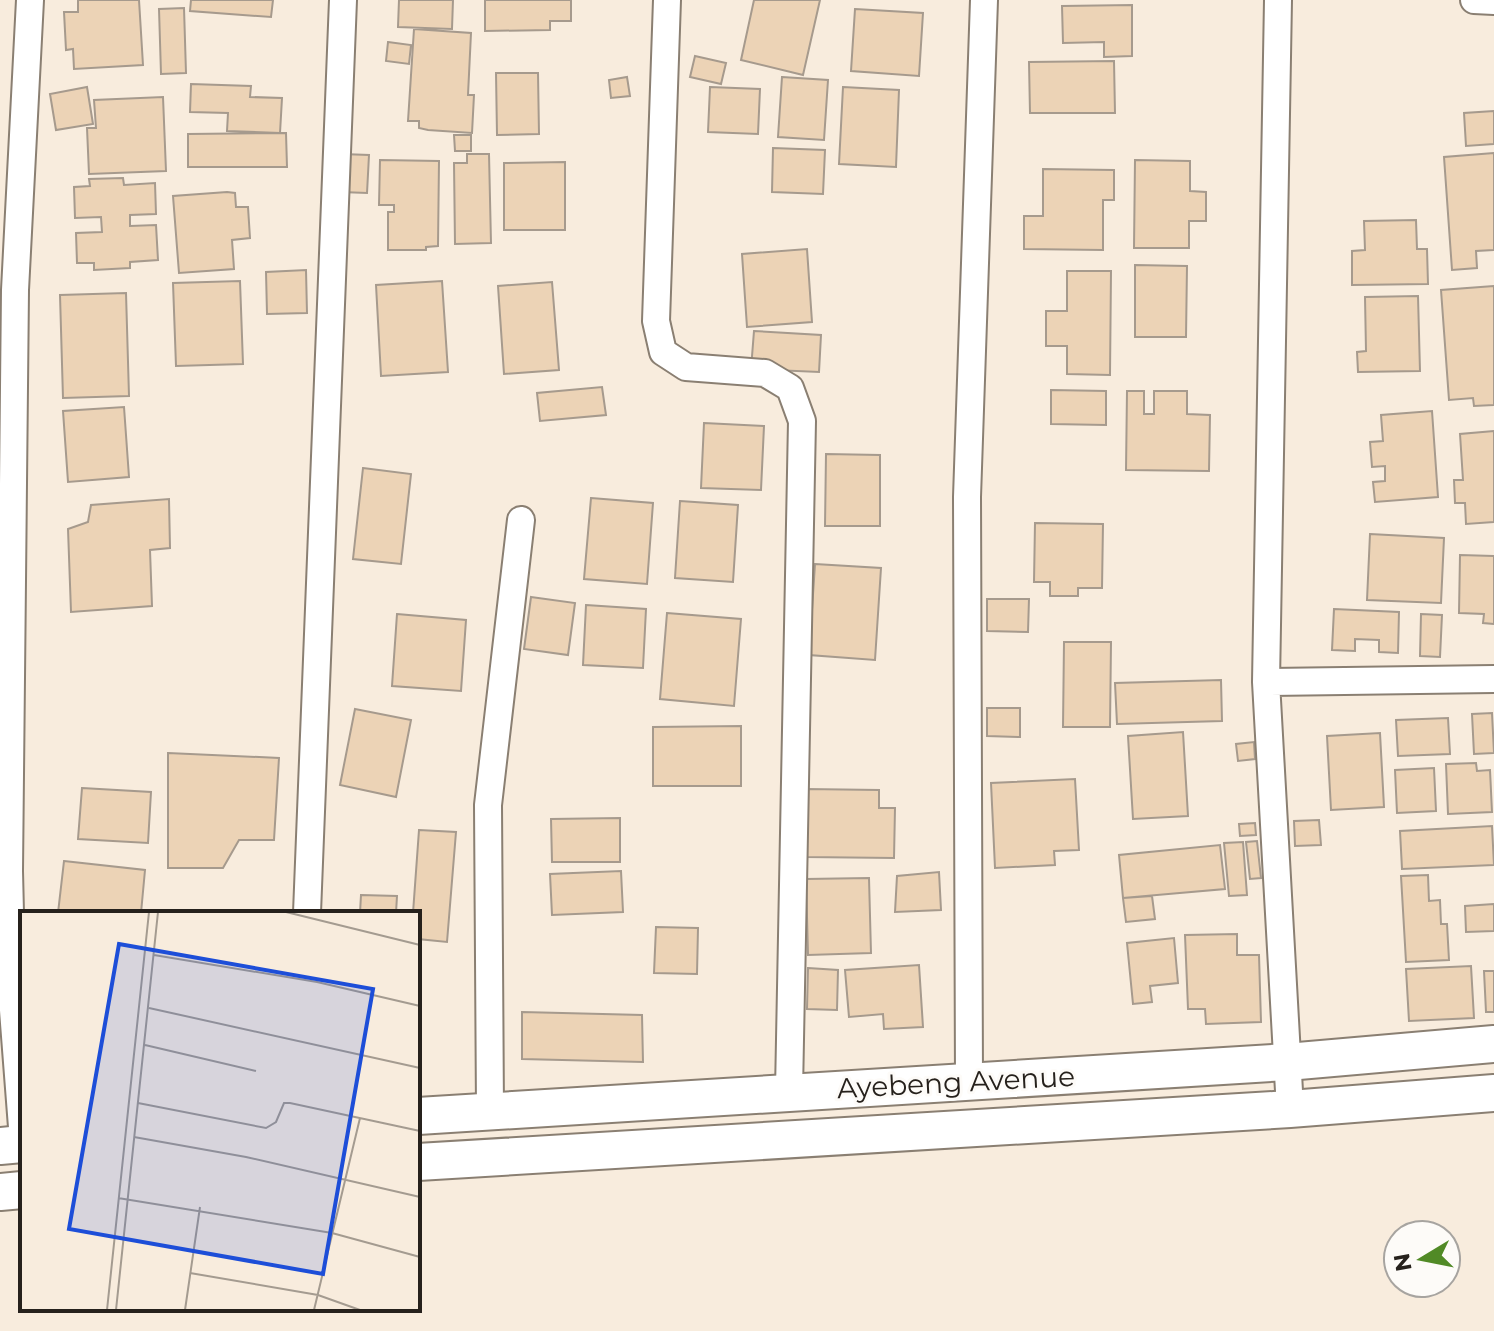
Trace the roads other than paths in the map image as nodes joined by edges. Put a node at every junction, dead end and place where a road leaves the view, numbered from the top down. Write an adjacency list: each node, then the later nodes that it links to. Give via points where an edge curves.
1 (30, 0): 17 (street, via 15,290 9,871)
2 (343, 0): 11 (street)
3 (667, 0): 15 (street, via 656,321 663,352 686,367 765,373 790,388 802,421)
4 (984, 0): 14 (street, via 967,497)
5 (1278, 0): 10 (street)
6 (1474, 0): 7 (street)
7 (1494, 1)
8 (521, 520): 19 (street, via 488,805)
9 (1494, 679): 10 (street)
10 (1266, 682): 13 (street)
11 (307, 911)
12 (1494, 1044): 13 (street, Ayebeng Avenue)
13 (1287, 1062): 14 (street, Ayebeng Avenue); 18 (street)
14 (969, 1081): 15 (street, Ayebeng Avenue)
15 (789, 1091): 19 (street, Ayebeng Avenue)
16 (1494, 1093): 18 (street, Ayebeng Avenue)
17 (20, 1101)
18 (1290, 1109): 23 (street, Ayebeng Avenue)
19 (490, 1111): 20 (street, Ayebeng Avenue)
20 (420, 1116)
21 (20, 1144): 22 (street)
22 (0, 1146)
23 (420, 1162)
24 (20, 1190): 25 (street)
25 (0, 1192)

